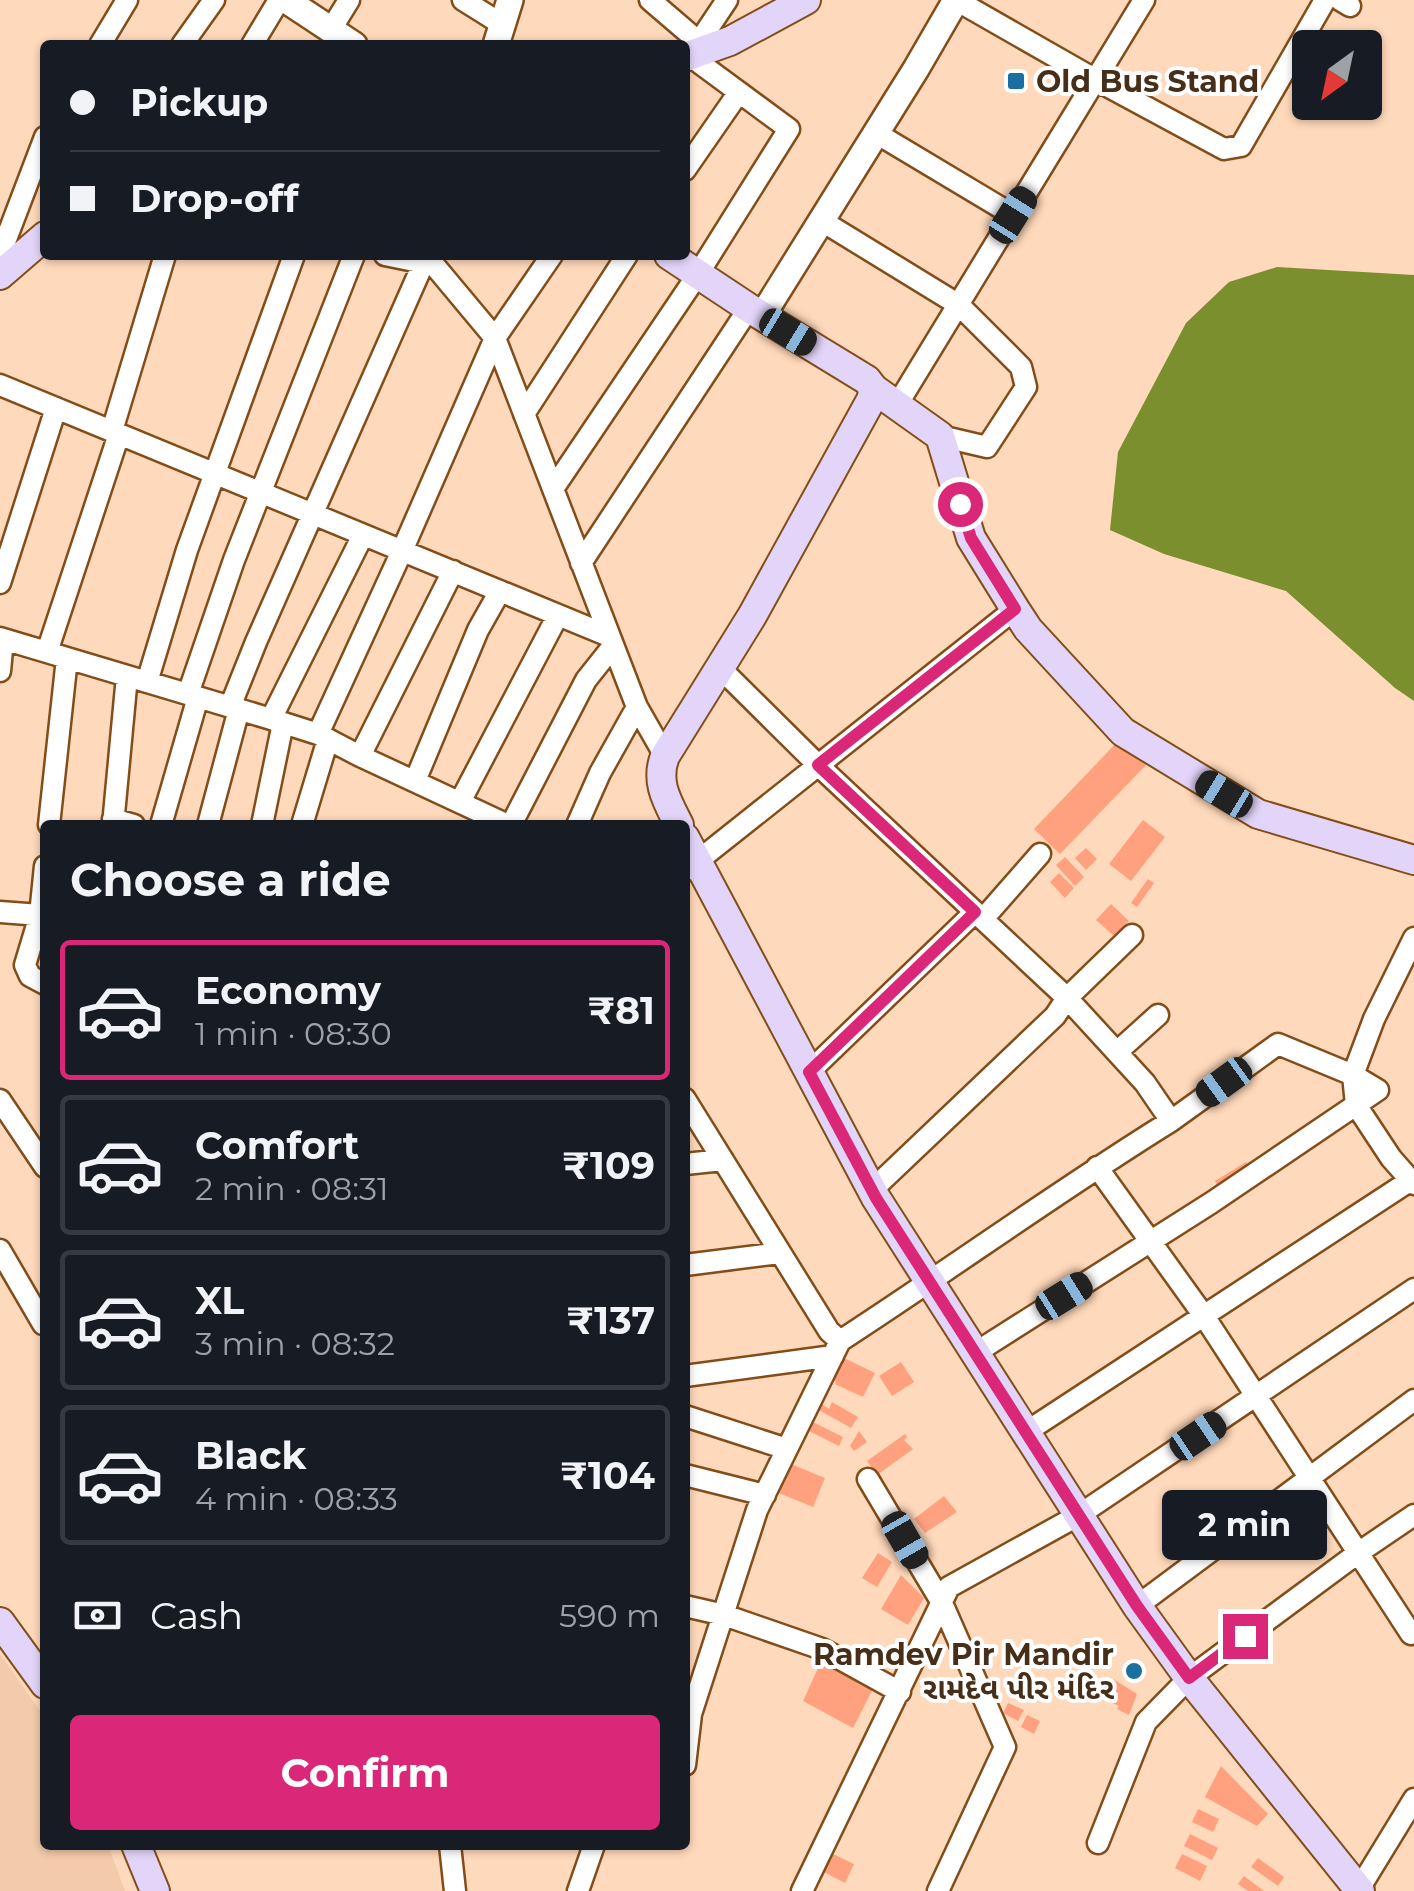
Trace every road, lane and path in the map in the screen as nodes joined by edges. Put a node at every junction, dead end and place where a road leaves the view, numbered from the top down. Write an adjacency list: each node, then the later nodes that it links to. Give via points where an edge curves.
1 (126, 0): 14 (street)
2 (214, 0): 15 (street)
3 (282, 0): 13 (street); 16 (street)
4 (349, 0): 13 (street)
5 (463, 0): 12 (street)
6 (650, 0): 17 (street)
7 (726, 0): 18 (street)
8 (806, 0): 18 (main road, via 730,41)
9 (956, 0): 19 (street); 21 (street)
10 (1144, 0): 19 (street)
11 (1325, 0): 19 (street, via 1241,146 1224,149)
12 (503, 23)
13 (339, 39)
14 (103, 40)
15 (186, 40)
16 (255, 40)
17 (680, 40)
18 (690, 54): 20 (street)
19 (1096, 80): 24 (street)
20 (739, 92): 23 (street); 36 (street, via 789,129)
21 (876, 132): 24 (street); 25 (street)
22 (40, 150): 27 (street)
23 (690, 163)
24 (1013, 215): 38 (street)
25 (822, 221): 38 (street); 39 (street)
26 (40, 240): 37 (main road)
27 (0, 254)
28 (164, 260): 45 (street)
29 (292, 260): 47 (street)
30 (352, 260): 49 (street)
31 (426, 260): 50 (street)
32 (427, 260): 40 (street)
33 (549, 260): 40 (street)
34 (624, 260): 44 (street)
35 (677, 260): 36 (main road)
36 (698, 274): 39 (main road); 48 (street)
37 (0, 275)
38 (959, 305): 42 (street); 46 (street, via 1021,366 1026,387 987,447)
39 (755, 312): 42 (main road); 53 (street)
40 (495, 338): 44 (street); 52 (street)
41 (0, 385): 43 (street)
42 (885, 397): 46 (main road); 62 (main road, via 871,400)
43 (56, 408): 45 (street); 55 (street)
44 (524, 414): 48 (street)
45 (116, 433): 47 (street); 61 (street)
46 (940, 436): 57 (main road, via 971,538)
47 (216, 474): 49 (street); 64 (street)
48 (553, 489): 53 (street)
49 (260, 492): 50 (street); 65 (street)
50 (313, 514): 51 (street); 67 (street)
51 (363, 534): 52 (street); 68 (street)
52 (402, 551): 54 (street); 69 (street)
53 (581, 563): 60 (street)
54 (452, 571): 56 (street); 70 (street)
55 (0, 583)
56 (500, 591): 58 (street); 73 (street)
57 (1015, 609): 72 (street); 88 (main road, via 1123,732 1258,814)
58 (558, 614): 60 (street); 74 (street)
59 (2, 639): 61 (street); 63 (street)
60 (611, 641): 66 (street); 82 (street)
61 (57, 655): 64 (street); 75 (street)
62 (720, 668): 71 (main road); 72 (street)
63 (0, 670)
64 (137, 679): 65 (street); 76 (street)
65 (193, 696): 67 (street); 77 (street)
66 (637, 707): 71 (street); 83 (street)
67 (234, 708): 68 (street); 78 (street)
68 (277, 721): 69 (street); 79 (street)
69 (323, 737): 70 (street); 80 (street)
70 (360, 756): 73 (street)
71 (665, 756): 84 (main road, via 661,783)
72 (818, 765): 86 (street); 91 (street)
73 (415, 781): 74 (street)
74 (460, 802): 81 (street)
75 (50, 820)
76 (120, 820)
77 (162, 820)
78 (209, 820)
79 (263, 820)
80 (303, 820)
81 (499, 820)
82 (513, 820)
83 (579, 820)
84 (677, 820)
85 (1040, 854): 91 (street)
86 (690, 856)
87 (690, 859): 99 (main road)
88 (1414, 860)
89 (0, 912): 90 (street)
90 (40, 915)
91 (979, 916): 96 (street); 99 (street)
92 (40, 921): 95 (street, via 24,965)
93 (1132, 935): 96 (street)
94 (1414, 938): 100 (street)
95 (40, 981)
96 (1067, 998): 98 (street); 110 (street)
97 (1158, 1015): 98 (street)
98 (1117, 1052): 104 (street)
99 (809, 1072): 110 (main road)
100 (1354, 1074): 102 (street, via 1378,1090); 104 (street, via 1278,1044)
101 (0, 1100): 105 (street)
102 (1356, 1105): 109 (street); 111 (street)
103 (690, 1107): 106 (street)
104 (1171, 1120): 108 (street)
105 (40, 1160)
106 (722, 1160): 107 (street); 113 (street)
107 (690, 1163)
108 (1098, 1166): 111 (street); 115 (street)
109 (1412, 1182): 117 (street)
110 (872, 1190): 115 (main road)
111 (1152, 1240): 117 (street); 120 (street)
112 (0, 1250): 118 (street)
113 (780, 1252): 114 (street); 119 (street)
114 (690, 1264)
115 (930, 1282): 119 (street); 120 (main road)
116 (1414, 1289): 122 (street)
117 (1204, 1316): 122 (street); 125 (street)
118 (40, 1320)
119 (837, 1349): 121 (street); 126 (street)
120 (976, 1353): 125 (main road)
121 (690, 1375)
122 (1257, 1396): 128 (street); 131 (street)
123 (1414, 1400): 128 (street)
124 (690, 1418): 126 (street)
125 (1026, 1432): 131 (main road)
126 (787, 1450): 130 (street)
127 (690, 1476): 130 (street)
128 (1309, 1477): 133 (street); 135 (street)
129 (868, 1478): 134 (street)
130 (765, 1495): 137 (street)
131 (1079, 1515): 134 (street, via 949,1587); 135 (main road)
132 (1414, 1515): 133 (street)
133 (1358, 1553): 139 (street); 141 (street)
134 (942, 1603): 142 (street); 154 (street, via 1005,1747)
135 (1137, 1606): 141 (main road)
136 (690, 1607): 137 (street)
137 (724, 1614): 142 (street, via 822,1650); 143 (street)
138 (0, 1622): 140 (main road)
139 (1411, 1634)
140 (40, 1677)
141 (1189, 1678): 145 (street, via 1146,1722); 149 (main road)
142 (900, 1692): 153 (street)
143 (690, 1722)
144 (1414, 1799): 149 (street)
145 (1098, 1843)
146 (138, 1850): 150 (main road)
147 (451, 1850): 151 (street)
148 (592, 1850): 152 (street)
149 (1360, 1890)
150 (154, 1891)
151 (455, 1891)
152 (578, 1891)
153 (802, 1891)
154 (938, 1891)

